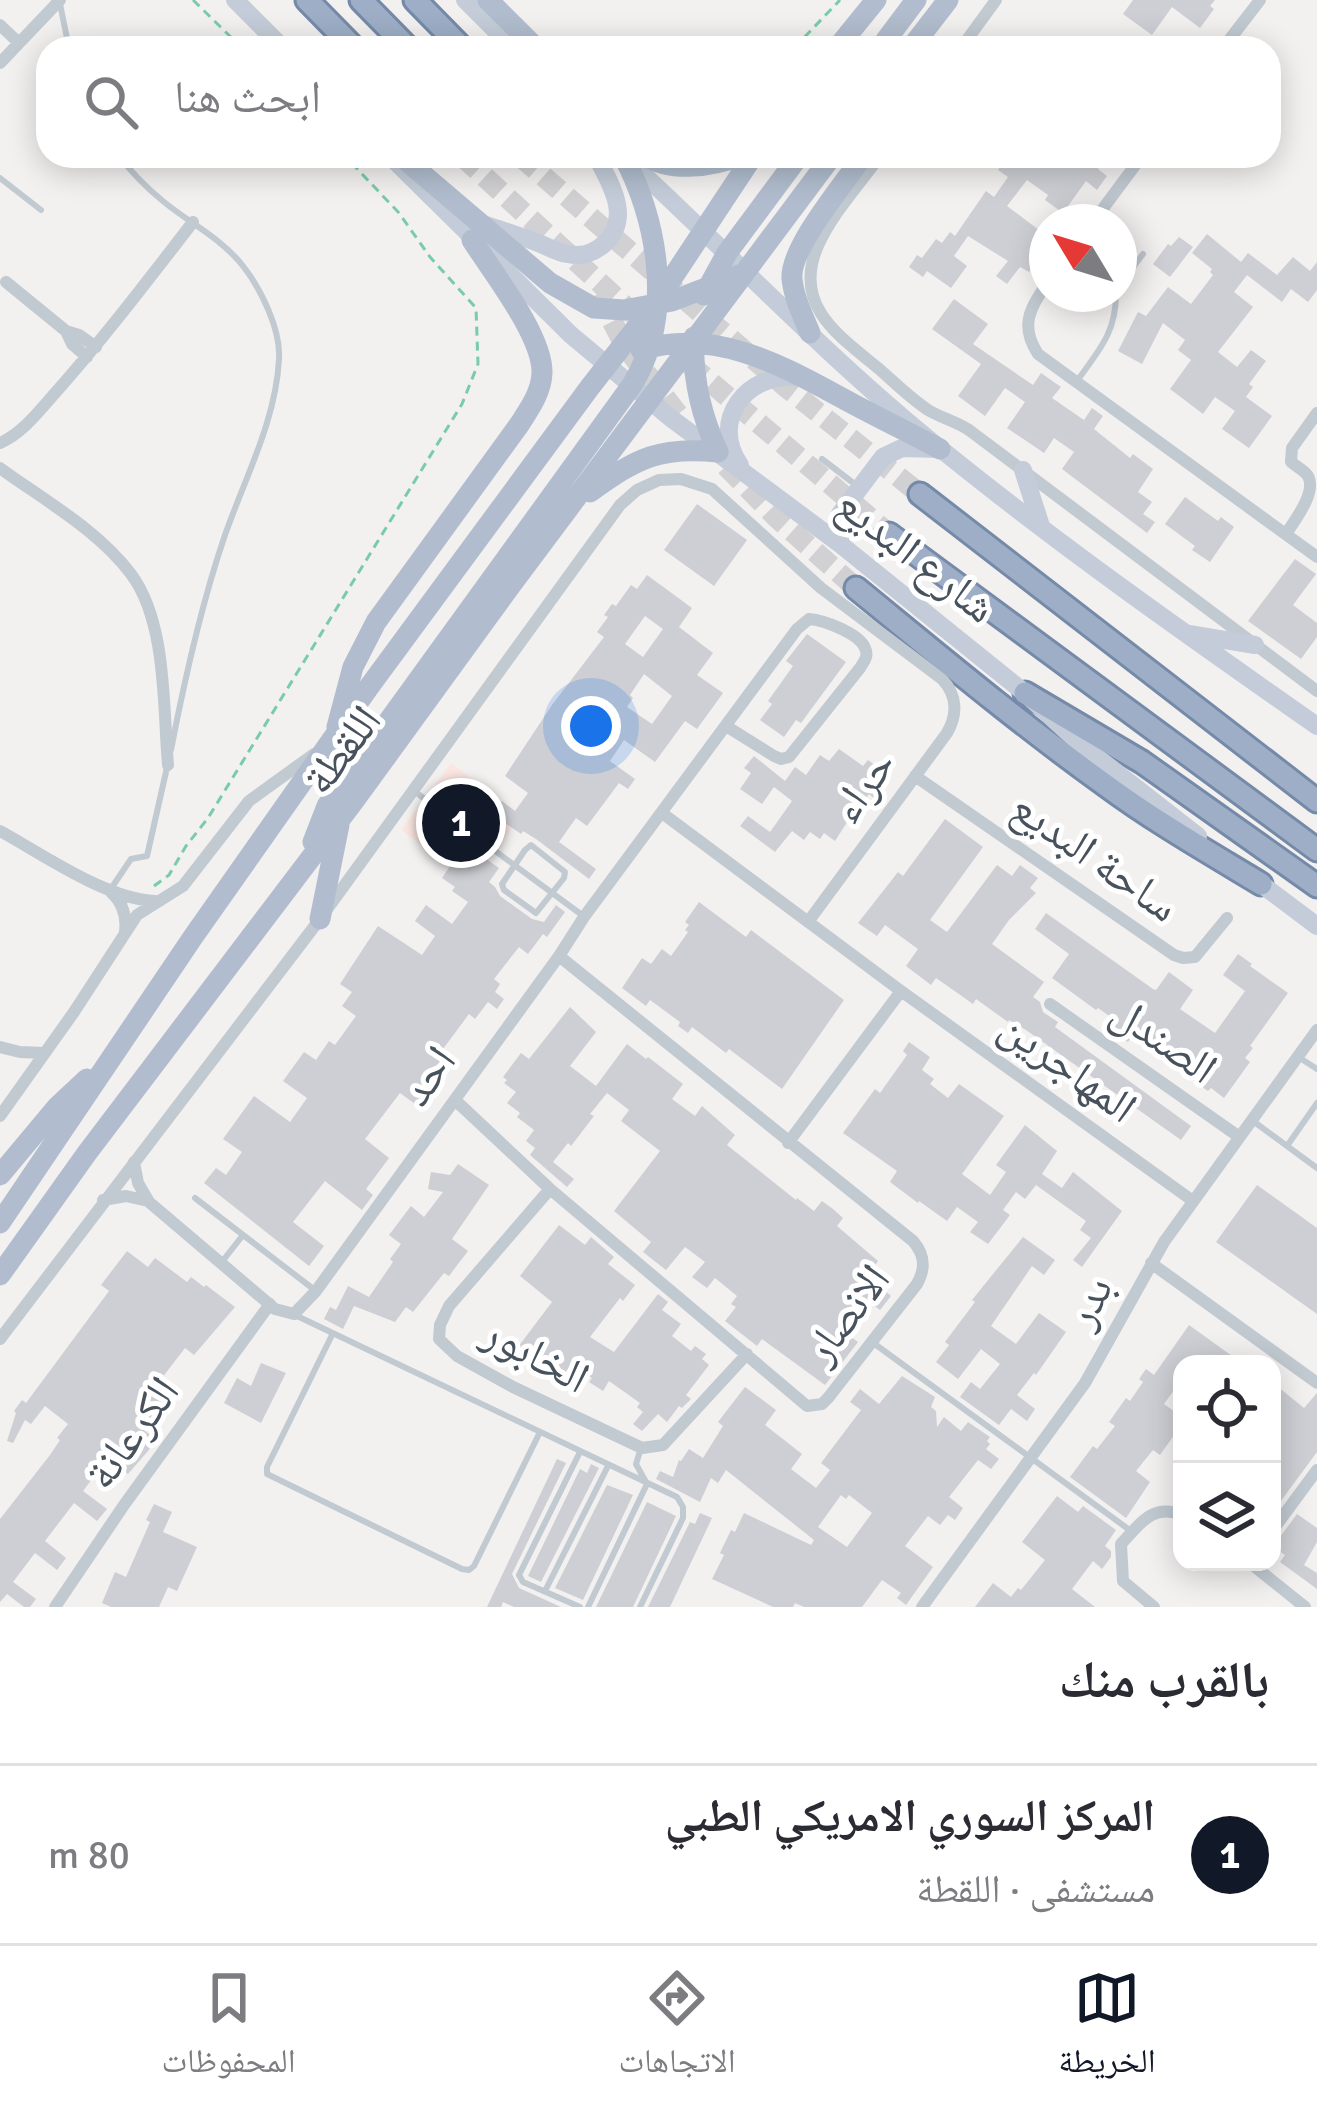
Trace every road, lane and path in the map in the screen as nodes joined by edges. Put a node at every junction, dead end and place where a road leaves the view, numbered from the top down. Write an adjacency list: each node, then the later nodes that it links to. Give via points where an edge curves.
1 (59, 0): 17 (lane); 31 (street)
2 (193, 0): 18 (path)
3 (235, 0): 19 (main road)
4 (307, 0): 20 (highway)
5 (361, 0): 21 (highway)
6 (415, 0): 22 (highway)
7 (466, 0): 23 (main road)
8 (488, 0): 24 (main road)
9 (840, 0): 25 (path)
10 (876, 0): 15 (main road)
11 (916, 0): 27 (main road)
12 (947, 0): 28 (main road)
13 (996, 0): 29 (street)
14 (1259, 0): 30 (street)
15 (862, 9): 26 (main road)
16 (0, 25): 31 (street)
17 (66, 36)
18 (230, 36)
19 (271, 36)
20 (342, 36)
21 (396, 36)
22 (450, 36)
23 (501, 36)
24 (524, 36)
25 (806, 36)
26 (845, 36)
27 (889, 36)
28 (920, 36)
29 (970, 36)
30 (1232, 36)
31 (19, 43): 32 (street)
32 (0, 64)
33 (131, 168): 49 (lane)
34 (356, 168): 112 (path, via 473,303 478,364 462,404 208,818 169,875)
35 (404, 168): 51 (main road, شارع البديع)
36 (413, 168): 51 (main road)
37 (602, 168): 51 (main road, via 618,204 602,247 572,256)
38 (630, 168): 58 (main road, via 652,232)
39 (637, 168): 50 (main road)
40 (745, 168): 50 (main road, اللقطة)
41 (790, 168): 52 (main road)
42 (823, 168): 55 (main road, اللقطة)
43 (855, 168): 61 (main road, via 793,266)
44 (872, 168): 77 (street, via 820,242 810,276 818,310 923,406)
45 (1133, 168): 47 (street)
46 (0, 178): 48 (lane)
47 (1106, 204)
48 (40, 210)
49 (193, 222): 64 (street); 98 (lane, via 243,266 268,308 280,355 271,406 206,595)
50 (703, 230): 52 (main road); 58 (main road, اللقطة)
51 (477, 232): 58 (main road, via 593,308); 65 (main road, شارع البديع); 97 (main road, via 536,344 539,390 376,622 348,678)
52 (727, 253): 55 (main road); 57 (main road)
53 (1144, 254): 54 (lane)
54 (1137, 264)
55 (747, 272): 57 (main road); 61 (main road); 62 (main road, اللقطة)
56 (6, 282): 64 (street, via 72,344)
57 (705, 290): 58 (main road); 62 (main road)
58 (655, 304): 63 (main road); 65 (main road, اللقطة)
59 (1030, 312): 66 (street, via 1028,336 1037,354)
60 (1116, 312): 66 (lane)
61 (810, 333): 72 (main road)
62 (693, 342): 63 (main road); 67 (main road, via 757,356); 69 (main road, اللقطة); 73 (main road, via 700,405)
63 (650, 347): 65 (main road); 68 (main road)
64 (92, 352): 71 (street)
65 (607, 365): 68 (main road, شارع البديع); 97 (main road, اللقطة)
66 (1077, 381): 86 (street)
67 (812, 382): 72 (main road); 78 (main road, via 773,377 740,398 729,437)
68 (632, 386): 69 (main road, شارع البديع); 107 (main road, via 327,806)
69 (650, 400): 73 (main road, شارع البديع); 83 (main road, اللقطة)
70 (1317, 413): 79 (street, via 1291,452)
71 (0, 443)
72 (940, 449): 81 (main road, via 892,451); 84 (main road)
73 (718, 452): 78 (main road, شارع البديع); 83 (main road, via 660,452)
74 (822, 459): 81 (lane)
75 (1317, 460): 79 (street)
76 (0, 468): 98 (street, via 97,538 134,577 159,652)
77 (1023, 470): 84 (main road); 91 (street)
78 (746, 473): 87 (main road, شارع البديع)
79 (1307, 475): 86 (street, via 1312,492)
80 (665, 479): 93 (street, شارع البديع, via 712,489 821,588); 100 (street, اللقطة, via 620,505)
81 (859, 488): 87 (main road, via 840,514)
82 (920, 494): 101 (highway, شارع البديع)
83 (570, 507): 103 (main road, اللقطة)
84 (1041, 526): 90 (main road)
85 (889, 534): 105 (highway, شارع البديع)
86 (1286, 534): 88 (street)
87 (840, 544): 94 (main road, شارع البديع)
88 (1317, 556)
89 (856, 588): 108 (highway, via 1106,785)
90 (1180, 632): 91 (main road); 96 (main road)
91 (1256, 644): 92 (street)
92 (1313, 683)
93 (948, 686): 99 (street, حراء, via 952,724)
94 (1025, 693): 108 (main road, شارع البديع); 109 (highway, via 1142,762)
95 (726, 726): 95 (street, احد, via 808,619 862,642 860,668 789,757); 102 (street, احد)
96 (1317, 726)
97 (335, 740): 113 (street, اللقطة, via 249,801); 124 (main road, اللقطة)
98 (168, 765): 110 (lane, via 147,856 131,859)
99 (915, 776): 116 (street, ساحة البديع, via 1174,956 1195,957); 117 (street, حراء)
100 (414, 791): 106 (lane); 115 (street, اللقطة)
101 (1317, 801)
102 (662, 813): 114 (street, احد); 117 (street, المهاجرين)
103 (340, 819): 107 (main road, اللقطة); 115 (main road)
104 (0, 831): 110 (street)
105 (1317, 850)
106 (514, 865): 111 (lane); 111 (lane, via 502,887 532,911); 111 (lane, via 535,846 566,872)
107 (303, 867): 149 (main road, اللقطة)
108 (1261, 884): 118 (main road, شارع البديع)
109 (1317, 886)
110 (110, 891): 112 (street); 119 (street, via 125,914)
111 (553, 893): 114 (lane)
112 (127, 897): 113 (street)
113 (162, 900): 119 (street, اللقطة)
114 (584, 917): 120 (street, احد)
115 (320, 919): 137 (street, اللقطة)
116 (1227, 919)
117 (808, 922): 121 (street, المهاجرين)
118 (1317, 926)
119 (125, 934): 126 (street, اللقطة)
120 (559, 956): 130 (street, احد); 135 (street, الانصار)
121 (901, 991): 135 (street); 143 (street, المهاجرين)
122 (1050, 1004): 134 (street, الصندل)
123 (1317, 1030): 127 (street, بدر)
124 (122, 1045): 139 (main road); 145 (main road, اللقطة)
125 (2, 1047): 126 (street); 129 (street)
126 (44, 1053): 129 (street, اللقطة)
127 (1298, 1056): 128 (lane); 133 (street, بدر)
128 (1317, 1070)
129 (26, 1080): 132 (street, اللقطة)
130 (455, 1100): 140 (street, الانصار); 150 (street, احد)
131 (1317, 1103): 136 (lane)
132 (0, 1116)
133 (1250, 1119): 134 (street, بدر); 136 (lane)
134 (1238, 1136): 143 (street, بدر)
135 (788, 1143): 155 (street, الانصار, via 923,1257 917,1284)
136 (1287, 1146): 138 (lane)
137 (134, 1162): 142 (street, اللقطة); 144 (street)
138 (1317, 1168)
139 (0, 1175)
140 (550, 1189): 156 (street, الانصار); 159 (street, الخابور, via 448,1306 439,1339 514,1387)
141 (195, 1198): 146 (lane)
142 (103, 1200): 144 (street); 154 (street, اللقطة)
143 (1193, 1201): 148 (street, بدر)
144 (149, 1202): 147 (street)
145 (0, 1222)
146 (243, 1234): 147 (lane); 150 (lane)
147 (221, 1263): 151 (street)
148 (1151, 1263): 157 (street); 161 (street, بدر, via 1085,1383)
149 (0, 1275)
150 (316, 1291): 152 (street, احد)
151 (270, 1304): 152 (street); 170 (street, الكرعانة)
152 (294, 1314): 153 (lane)
153 (332, 1335): 158 (lane); 158 (lane, via 267,1474 462,1569 474,1566)
154 (0, 1339)
155 (872, 1342): 156 (street, الانصار, via 815,1406); 161 (lane)
156 (747, 1354): 159 (street, via 663,1445)
157 (1317, 1383)
158 (540, 1432): 160 (lane)
159 (642, 1448): 164 (lane, via 636,1464)
160 (580, 1452): 162 (lane); 169 (lane, via 519,1575)
161 (1031, 1459): 167 (lane); 173 (street, بدر)
162 (608, 1466): 164 (lane); 169 (lane)
163 (1317, 1470): 166 (street)
164 (647, 1484): 171 (lane); 172 (lane, via 677,1497 683,1512)
165 (1173, 1512): 167 (street, via 1149,1514)
166 (1281, 1519)
167 (1132, 1532): 174 (street, via 1121,1544 1123,1581)
168 (1260, 1571): 175 (street)
169 (544, 1591): 171 (lane)
170 (56, 1607)
171 (584, 1607)
172 (640, 1607)
173 (922, 1607)
174 (1154, 1607)
175 (1305, 1607)

